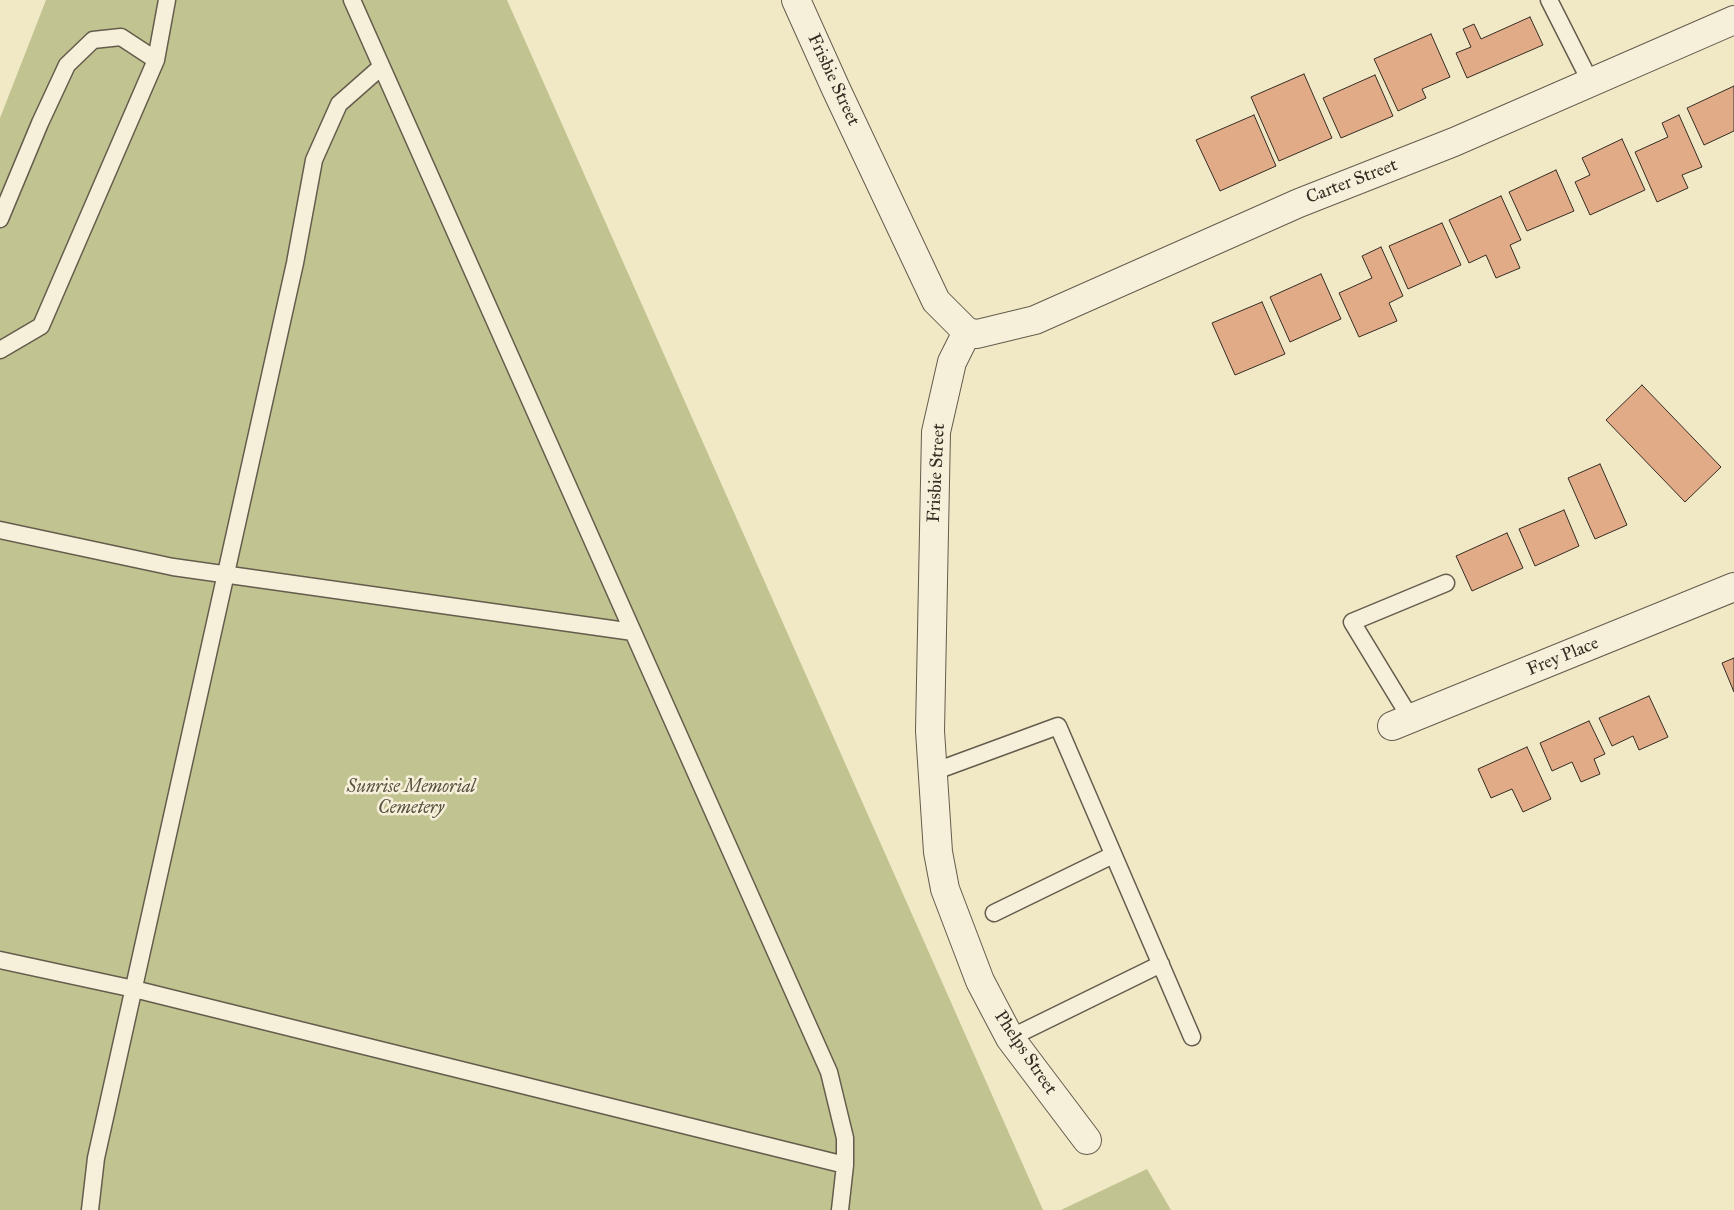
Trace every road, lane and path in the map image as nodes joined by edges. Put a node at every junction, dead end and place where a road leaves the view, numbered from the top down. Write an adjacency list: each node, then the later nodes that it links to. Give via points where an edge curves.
1 (167, 0): 6 (lane)
2 (352, 0): 7 (lane)
3 (796, 0): 10 (street, Frisbie Street, via 936,301)
4 (1549, 0): 8 (lane)
5 (1734, 20): 8 (street, Carter Street)
6 (156, 60): 9 (lane, via 121,37 93,40 67,65); 11 (lane, via 42,326)
7 (382, 67): 13 (lane, via 339,104 314,160 295,263); 16 (lane)
8 (1591, 82): 10 (street, Carter Street, via 1454,142 1299,203 1035,320 977,334)
9 (0, 219)
10 (967, 332): 18 (street, Frisbie Street, via 952,362 936,432 930,731)
11 (0, 350)
12 (0, 530): 13 (lane, via 173,567)
13 (226, 575): 16 (lane); 24 (lane)
14 (1446, 582): 17 (lane, via 1352,622)
15 (1734, 587): 17 (street, Frey Place)
16 (633, 632): 28 (lane, via 829,1072 845,1138)
17 (1401, 723)
18 (933, 772): 19 (lane, via 1058,726); 22 (street, Frisbie Street, via 938,852 945,889)
19 (1113, 855): 20 (lane); 23 (lane)
20 (994, 913)
21 (0, 960): 24 (lane)
22 (972, 960): 26 (street, Phelps Street)
23 (1161, 964): 25 (lane); 26 (lane)
24 (134, 989): 28 (lane); 29 (lane, via 96,1158)
25 (1192, 1037)
26 (1010, 1038): 27 (street, Phelps Street)
27 (1087, 1140)
28 (845, 1165): 30 (lane)
29 (90, 1210)
30 (840, 1210)

